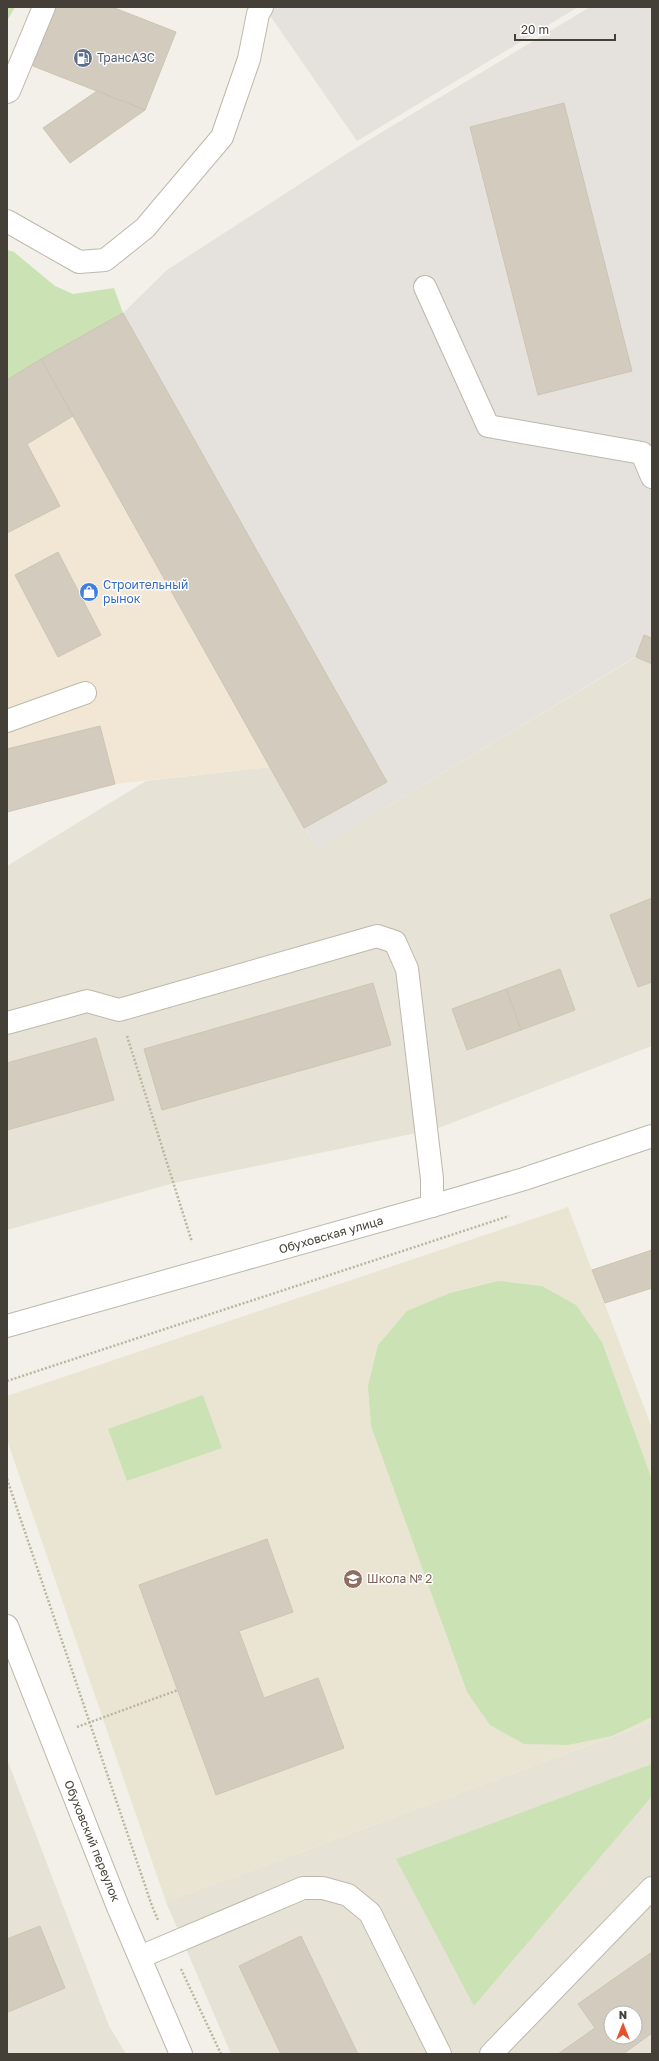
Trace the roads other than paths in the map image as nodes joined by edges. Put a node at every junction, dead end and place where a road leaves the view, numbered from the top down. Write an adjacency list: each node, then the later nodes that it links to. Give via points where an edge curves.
1 (44, 7): 3 (street)
2 (262, 7): 4 (street, via 258,14 249,59 222,137 139,232 105,260 79,262)
3 (7, 92)
4 (7, 221)
5 (425, 287): 6 (street, via 488,426 642,452)
6 (652, 478)
7 (85, 693): 8 (street)
8 (7, 721)
9 (7, 1023): 11 (street, via 87,1002 119,1010 377,936 395,942 407,969 432,1179)
10 (652, 1136): 11 (street, Обуховская улица, via 524,1179)
11 (432, 1206): 12 (street, Обуховская улица)
12 (7, 1326)
13 (7, 1626): 15 (street, Обуховский переулок)
14 (652, 1888): 18 (street)
15 (140, 1957): 16 (street, Обуховский переулок); 17 (street, via 303,1888 323,1888 348,1895 370,1913)
16 (181, 2054)
17 (440, 2054)
18 (491, 2054)

